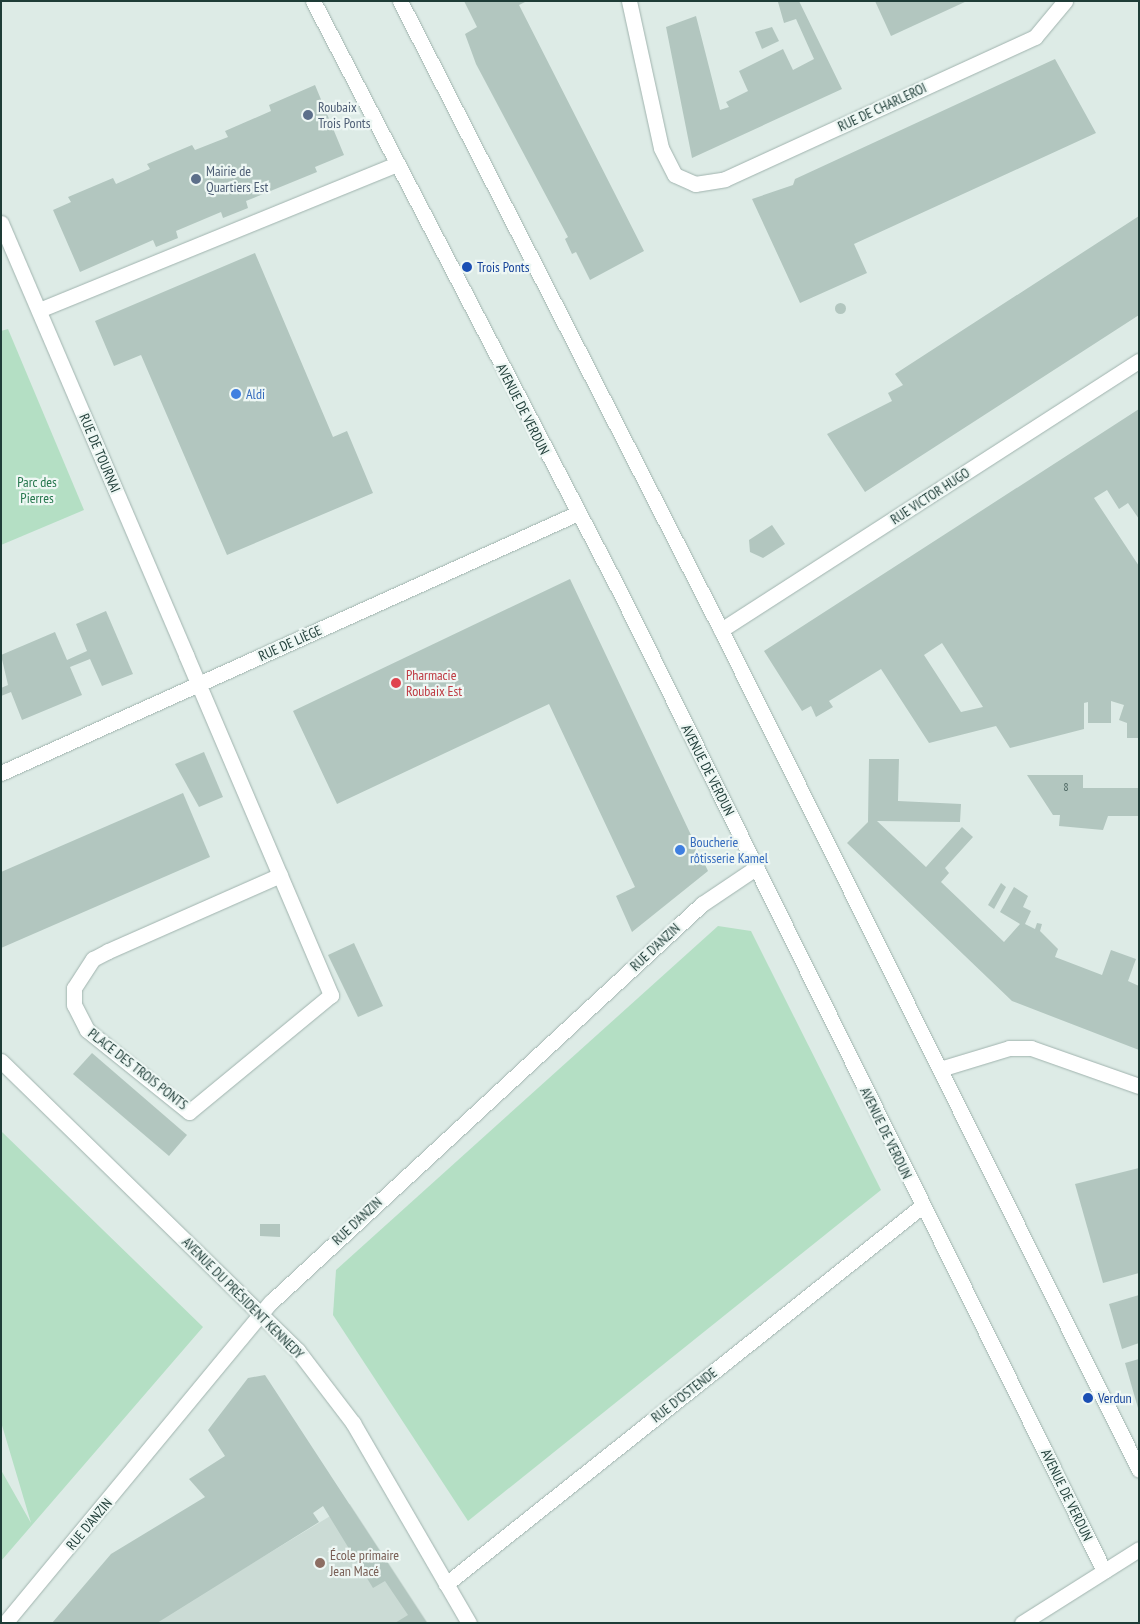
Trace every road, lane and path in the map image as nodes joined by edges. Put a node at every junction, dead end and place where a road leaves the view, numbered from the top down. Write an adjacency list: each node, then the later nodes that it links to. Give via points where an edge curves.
1 (313, 1): 5 (street, AVENUE DE VERDUN)
2 (400, 1): 10 (street)
3 (629, 1): 4 (street, RUE DE CHARLEROI, via 662,148 669,167 683,181 695,184 725,179 1035,37)
4 (1065, 1)
5 (397, 164): 7 (street); 9 (street, AVENUE DE VERDUN)
6 (1, 223): 7 (street, RUE DE TOURNAI)
7 (39, 310): 11 (street, RUE DE TOURNAI)
8 (1139, 361): 10 (street, RUE VICTOR HUGO)
9 (578, 513): 11 (street, RUE DE LIÈGE); 13 (street, AVENUE DE VERDUN)
10 (721, 630): 16 (street)
11 (199, 684): 12 (street, RUE DE LIÈGE); 14 (street, PLACE DES TROIS PONTS)
12 (1, 773)
13 (757, 867): 18 (street, AVENUE DE VERDUN); 19 (street, RUE D'ANZIN, via 702,904)
14 (280, 875): 14 (street, PLACE DES TROIS PONTS, via 331,995 189,1112 87,1030 74,1005 74,988 93,959)
15 (1, 1061): 19 (street, AVENUE DU PRÉSIDENT KENNEDY)
16 (940, 1069): 17 (street, via 1009,1048 1031,1048); 20 (street)
17 (1139, 1086)
18 (922, 1206): 22 (street, AVENUE DE VERDUN); 23 (street, RUE D'OSTENDE)
19 (261, 1312): 23 (street, AVENUE DU PRÉSIDENT KENNEDY, via 298,1351 353,1423); 24 (street, RUE D'ANZIN)
20 (1139, 1470)
21 (1138, 1551): 22 (street)
22 (1104, 1571): 26 (street)
23 (446, 1584): 25 (street, AVENUE DU PRÉSIDENT KENNEDY)
24 (5, 1623)
25 (469, 1623)
26 (1022, 1623)

